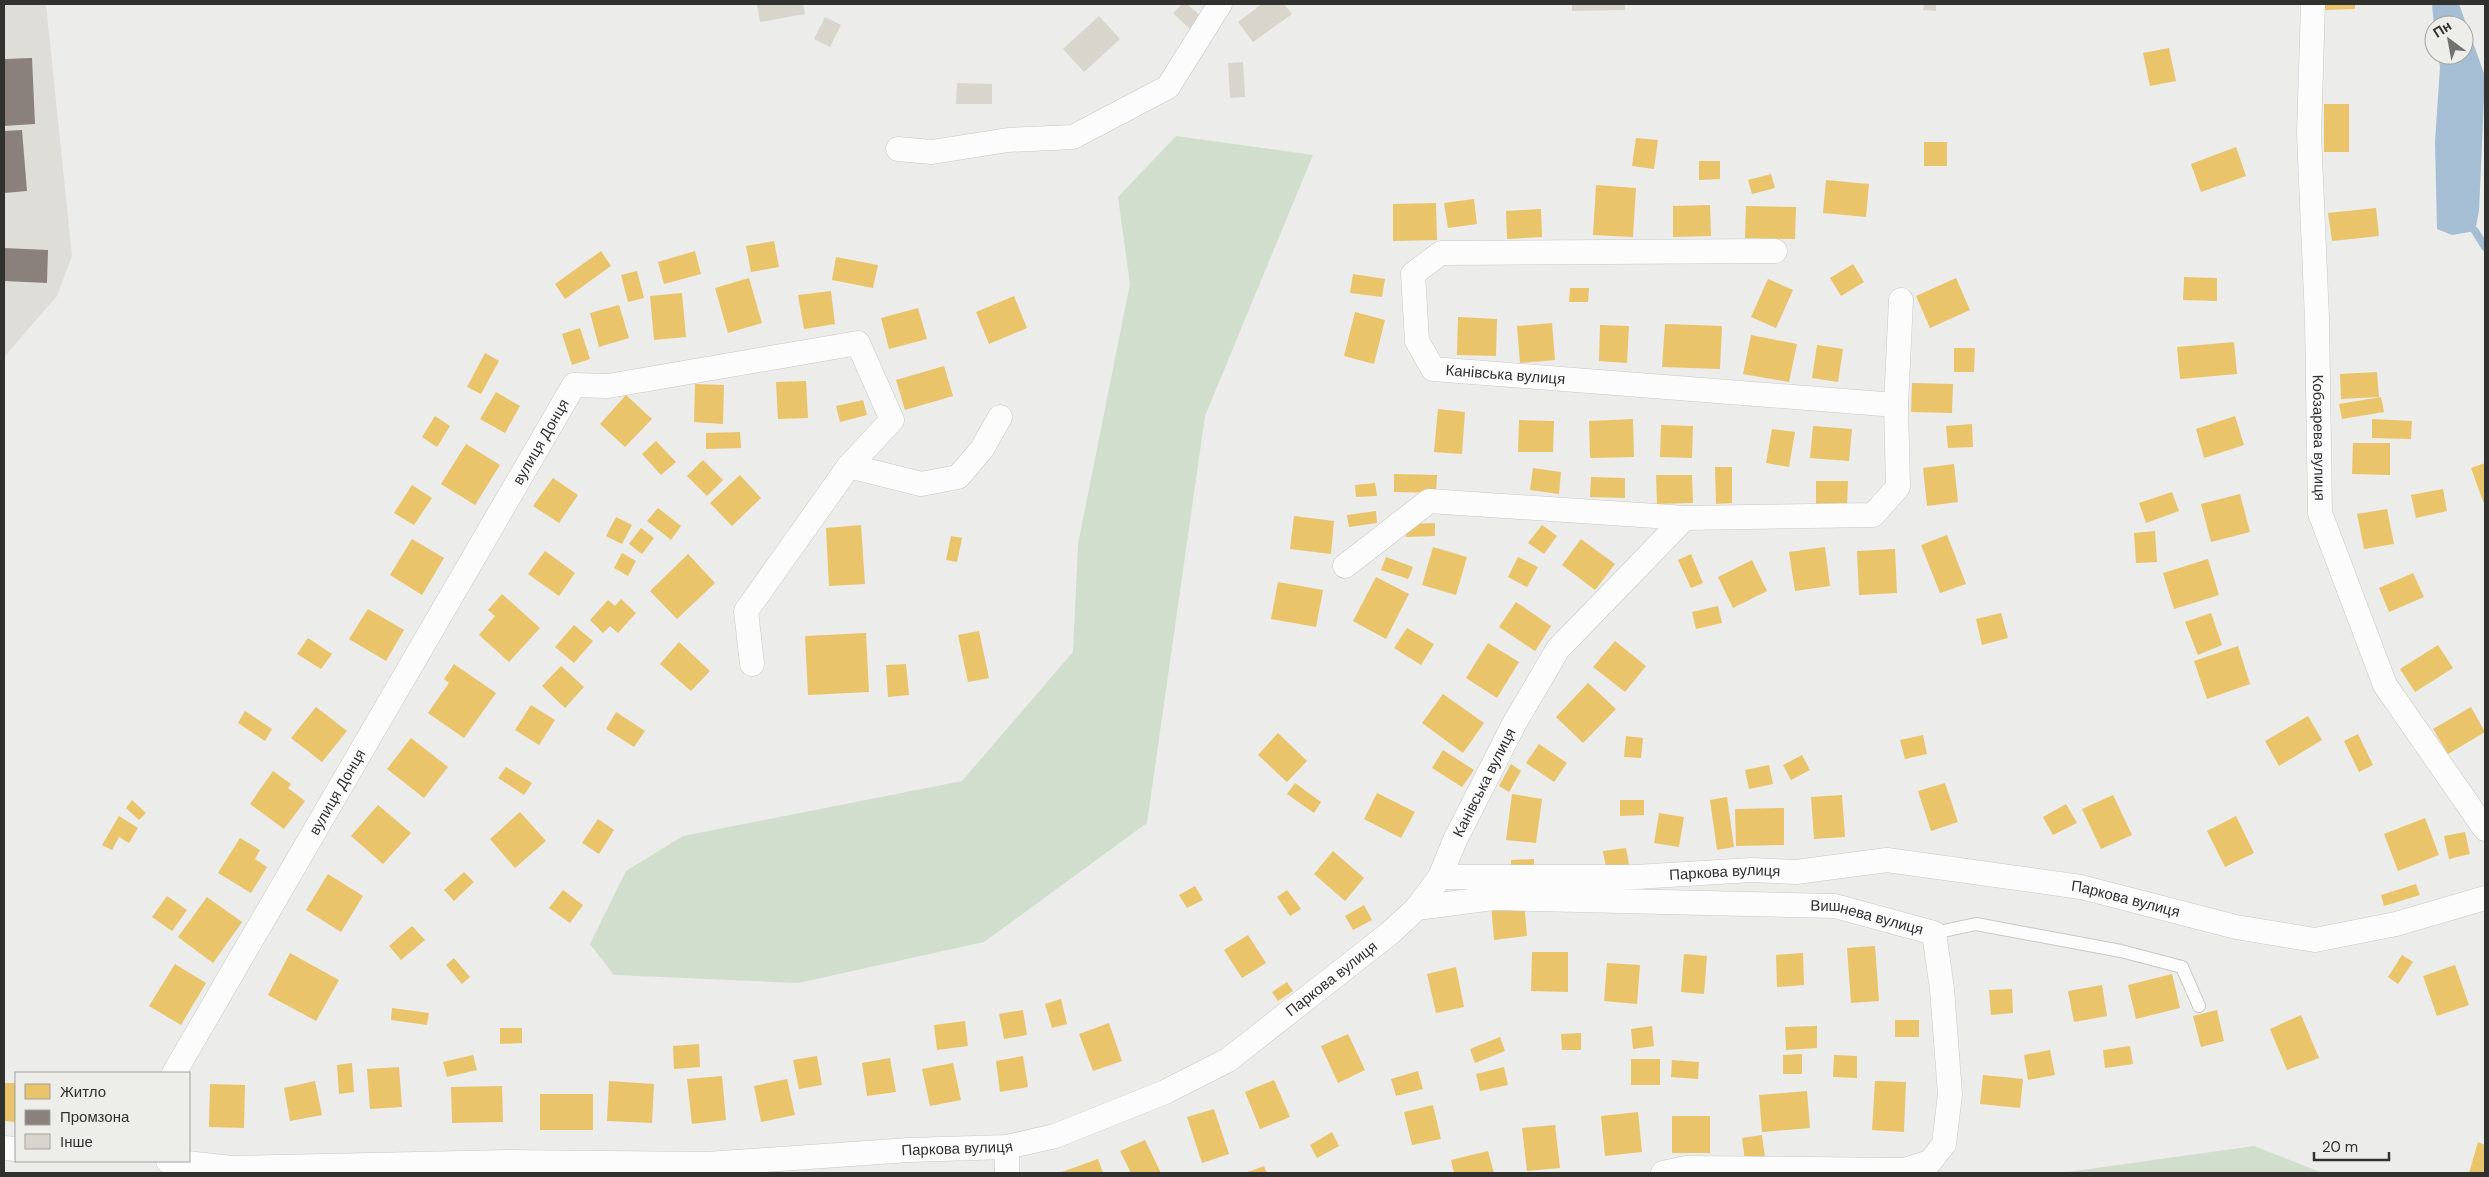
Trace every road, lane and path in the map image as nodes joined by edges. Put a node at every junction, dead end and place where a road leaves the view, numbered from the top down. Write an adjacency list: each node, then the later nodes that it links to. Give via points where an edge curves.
1 (1220, 4): 3 (street, via 1168,87 1073,137 1008,140 932,152)
2 (2314, 4): 12 (street, Кобзарева вулиця, via 2309,134 2317,319 2320,513 2385,685)
3 (898, 149)
4 (1775, 252): 6 (street, Канівська вулиця, via 1441,253 1414,274 1417,341 1433,369)
5 (1901, 300): 6 (street)
6 (1896, 405): 9 (street, via 1898,487 1873,516)
7 (1000, 417): 8 (street, via 982,449 958,477 921,484)
8 (849, 466): 11 (street, вулиця Донця, via 746,611); 20 (street, вулиця Донця, via 892,420 858,343 608,386 574,385)
9 (1685, 518): 10 (street, via 1429,501); 14 (street, Канівська вулиця, via 1558,649 1514,724)
10 (1345, 566)
11 (752, 664)
12 (2485, 829)
13 (1796, 872): 14 (street, Паркова вулиця, via 1751,870 1636,877); 15 (street, Паркова вулиця, via 1887,860 2081,887 2236,927 2315,940 2396,924); 16 (street)
14 (1440, 876): 17 (street, Паркова вулиця)
15 (2485, 898)
16 (1835, 906): 17 (street, Вишнева вулиця, via 1493,898); 18 (street, Вишнева вулиця)
17 (1417, 908): 21 (street, Паркова вулиця, via 1390,933 1228,1060 1165,1092 1055,1136)
18 (1934, 933): 19 (lane, via 1976,924 2122,951 2182,967); 25 (street, Вишнева вулиця, via 1950,1094 1944,1144 1930,1162 1905,1170 1686,1168)
19 (2198, 1006)
20 (175, 1072)
21 (1007, 1146): 23 (street, Паркова вулиця, via 707,1164); 24 (street)
22 (177, 1162): 23 (street, Паркова вулиця, via 232,1168)
23 (513, 1168)
24 (1007, 1173)
25 (1663, 1173)

